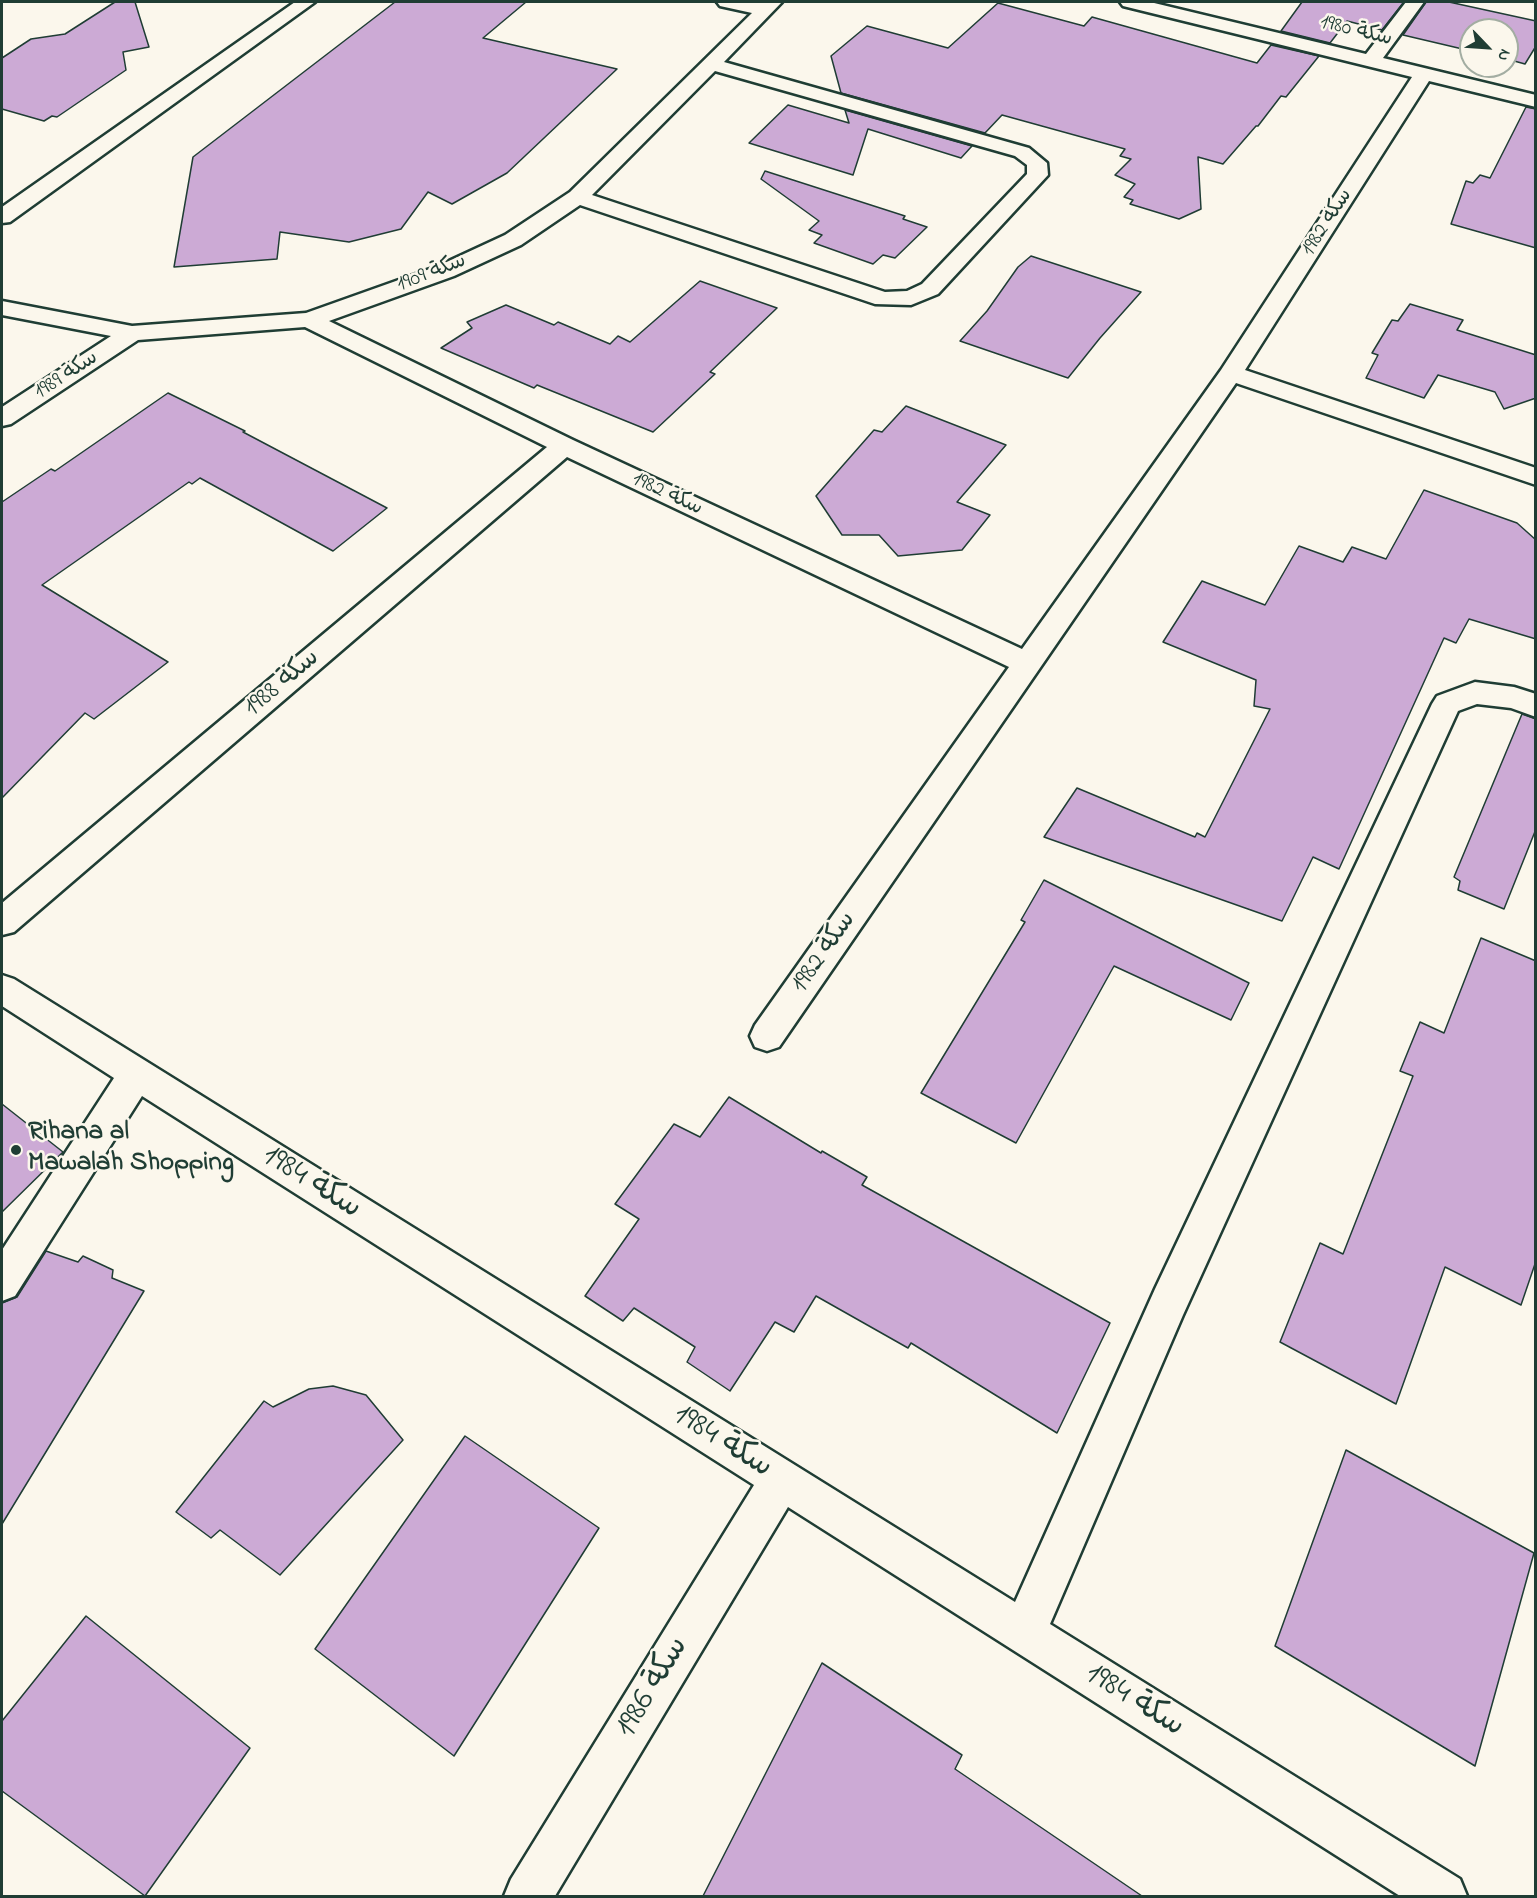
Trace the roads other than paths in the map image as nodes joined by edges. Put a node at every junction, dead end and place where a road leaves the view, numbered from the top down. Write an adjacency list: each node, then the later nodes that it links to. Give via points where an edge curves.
1 (306, 2): 11 (street)
2 (726, 2): 5 (street)
3 (1130, 2): 6 (street, سكة 1980)
4 (1415, 2): 6 (street)
5 (769, 6): 7 (street, سكة 1909)
6 (1371, 61): 8 (street, سكة 1980)
7 (711, 64): 10 (street, سكة 1909); 10 (street, via 1022,152 1037,163 1037,176 930,289 911,298 883,299)
8 (1424, 74): 9 (street, سكة 1980); 15 (street, سكة 1982)
9 (1536, 101)
10 (578, 197): 13 (street, سكة 1909, via 513,240 446,271)
11 (2, 217)
12 (2, 308): 14 (street, سكة 1909)
13 (309, 320): 14 (street, سكة 1909); 17 (street, سكة 1982)
14 (132, 333): 16 (street, سكة 1989)
15 (1231, 373): 18 (street); 19 (street, سكة 1982)
16 (2, 418)
17 (564, 446): 19 (street, سكة 1982); 21 (street, سكة 1988)
18 (1536, 477)
19 (1028, 664): 23 (street, سكة 1982)
20 (1536, 706): 27 (street, via 1514,698 1475,693 1447,704 1169,1302)
21 (2, 922)
22 (2, 989): 24 (street, سكة 1984)
23 (767, 1036)
24 (136, 1074): 25 (street); 26 (street, سكة 1984)
25 (2, 1283)
26 (781, 1480): 27 (street, سكة 1984); 28 (street, سكة 1986)
27 (1024, 1633): 29 (street, سكة 1984)
28 (528, 1896)
29 (1443, 1896)

